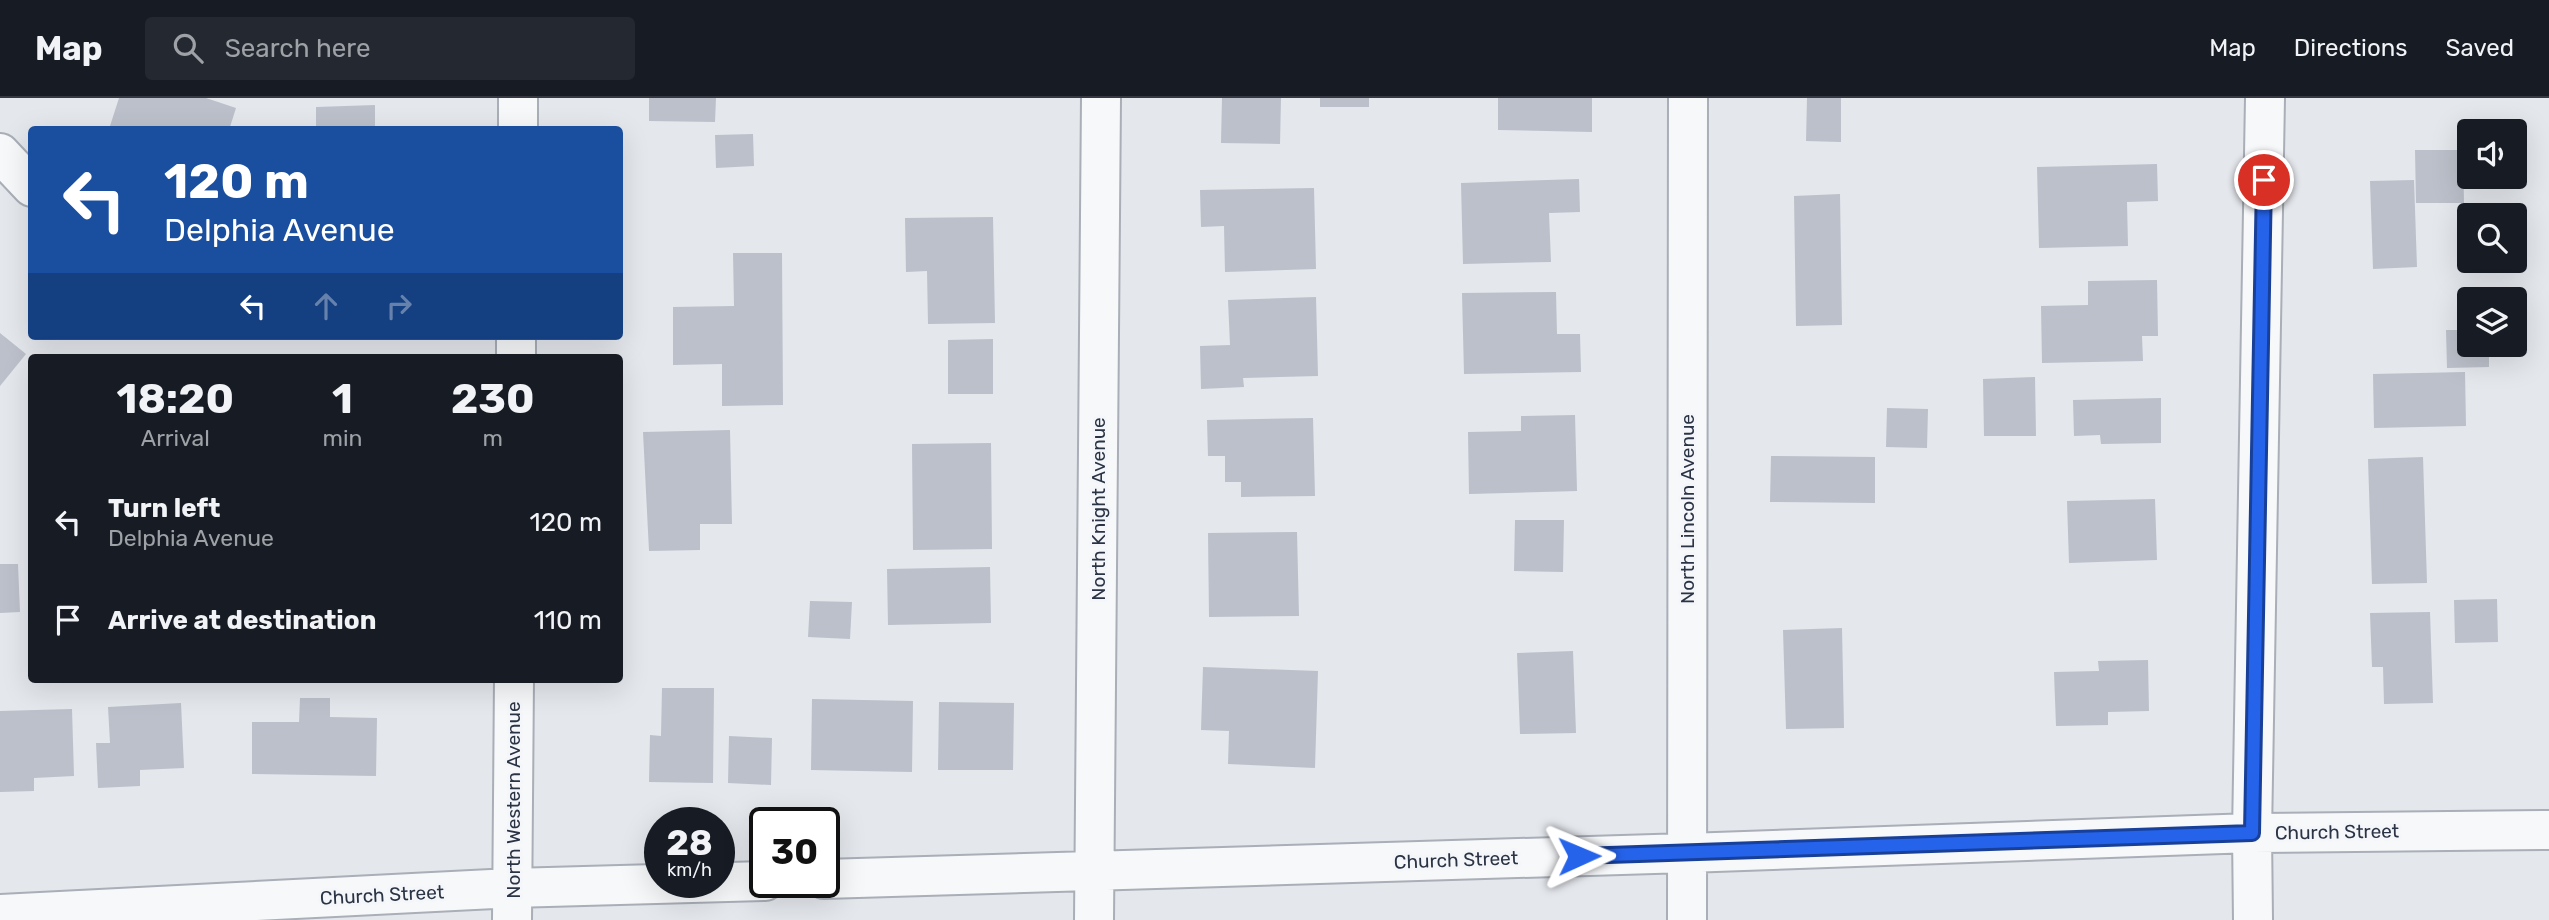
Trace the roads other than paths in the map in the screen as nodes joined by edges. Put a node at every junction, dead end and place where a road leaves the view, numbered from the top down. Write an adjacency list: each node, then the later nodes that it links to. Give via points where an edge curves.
1 (518, 98): 5 (street)
2 (1101, 98): 12 (street, North Knight Avenue)
3 (1688, 98): 11 (street, North Lincoln Avenue)
4 (2265, 98): 10 (street)
5 (518, 126)
6 (0, 153): 7 (street)
7 (28, 183)
8 (514, 683): 15 (street, North Western Avenue)
9 (2549, 830): 10 (street, Church Street)
10 (2252, 833): 11 (street, Church Street); 19 (street)
11 (1686, 853): 12 (street, Church Street); 18 (street, North Lincoln Avenue)
12 (1095, 871): 13 (street, Church Street); 17 (street, North Knight Avenue)
13 (840, 879)
14 (749, 882): 15 (street, Church Street)
15 (512, 904): 16 (street, Church Street)
16 (0, 914)
17 (1094, 920)
18 (1687, 920)
19 (2253, 920)

